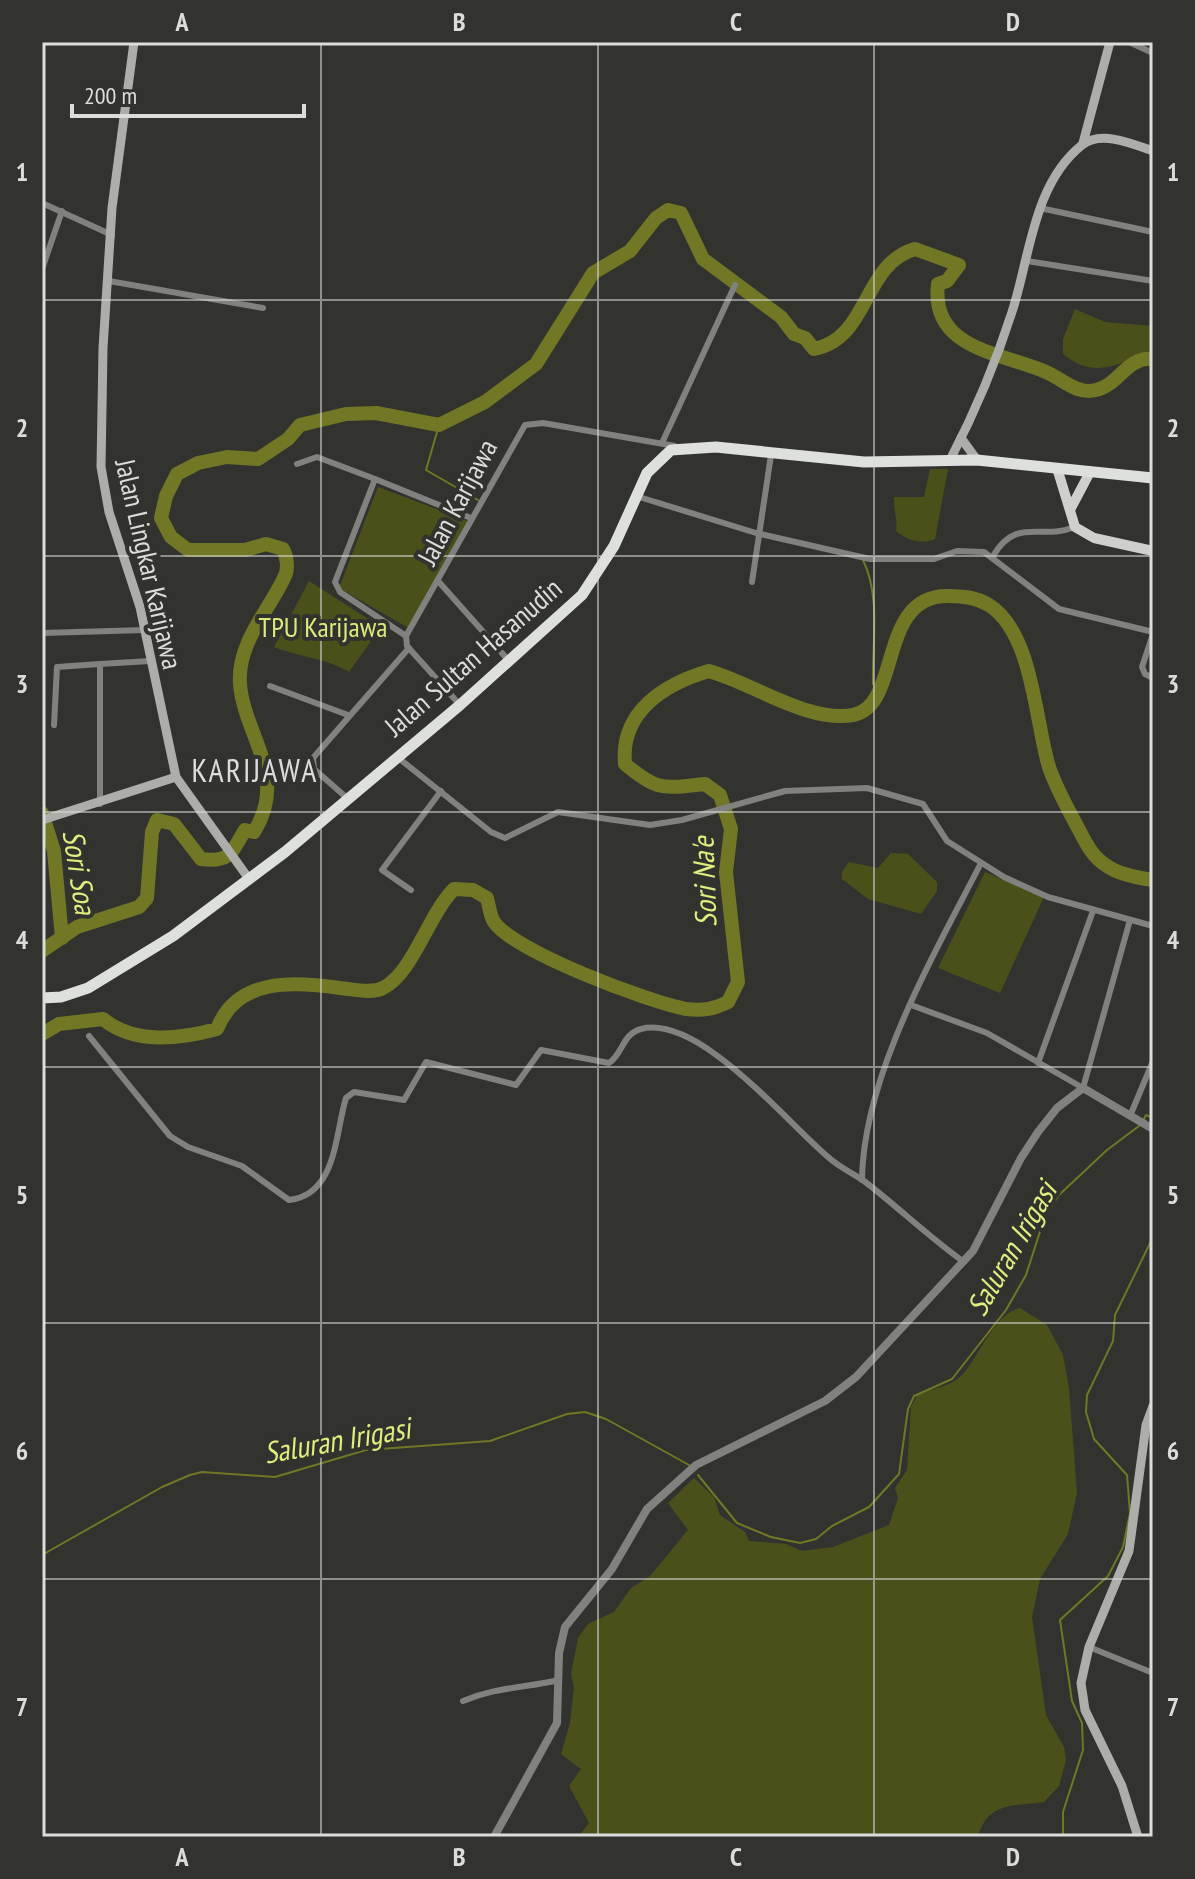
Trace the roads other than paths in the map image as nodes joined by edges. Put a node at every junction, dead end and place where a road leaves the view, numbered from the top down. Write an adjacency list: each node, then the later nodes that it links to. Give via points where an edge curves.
1 (134, 42): 11 (main road, Jalan Lingkar Karijawa)
2 (1110, 42): 5 (main road)
3 (1129, 42): 4 (street)
4 (1153, 53)
5 (1083, 143): 6 (main road, via 1120,140); 8 (main road, via 1051,182)
6 (1153, 151)
7 (42, 203): 9 (street)
8 (1040, 208): 10 (street); 12 (main road)
9 (62, 211): 11 (street); 13 (street)
10 (1153, 232)
11 (112, 235): 14 (main road, Jalan Lingkar Karijawa)
12 (1027, 261): 15 (street); 18 (main road, via 1000,347)
13 (42, 269)
14 (109, 281): 17 (street); 40 (main road, Jalan Lingkar Karijawa, via 101,467 109,512)
15 (1153, 281)
16 (735, 285): 20 (street)
17 (263, 308)
18 (961, 438): 24 (main road); 25 (main road)
19 (654, 440): 20 (street); 23 (street); 33 (street, Jalan Karijawa, via 528,423)
20 (662, 443): 21 (street)
21 (679, 448): 22 (highway, Jalan Sultan Hasanudin); 23 (highway, Jalan Sultan Hasanudin)
22 (771, 455): 24 (highway, Jalan Sultan Hasanudin, via 864,462); 35 (street)
23 (660, 458): 31 (highway, Jalan Sultan Hasanudin)
24 (950, 460): 25 (highway, Jalan Sultan Hasanudin)
25 (977, 460): 27 (highway, Jalan Sultan Hasanudin)
26 (297, 464): 30 (street, via 317,457)
27 (1057, 468): 28 (highway, Jalan Sultan Hasanudin); 32 (main road)
28 (1090, 472): 29 (highway, Jalan Sultan Hasanudin); 32 (main road)
29 (1153, 478)
30 (375, 479): 33 (street); 43 (street, via 335,582 340,592)
31 (636, 496): 35 (street); 46 (highway, Jalan Sultan Hasanudin, via 614,546 582,595)
32 (1071, 508): 34 (main road)
33 (471, 518): 38 (street, Jalan Karijawa)
34 (1075, 527): 36 (main road, via 1094,538); 37 (street, via 1013,533)
35 (756, 533): 37 (street, via 870,559 934,559 975,550); 39 (street)
36 (1153, 551)
37 (993, 556): 42 (street, via 1059,609)
38 (439, 582): 43 (street, Jalan Karijawa); 46 (street)
39 (752, 582)
40 (145, 630): 41 (street); 45 (main road, Jalan Lingkar Karijawa)
41 (42, 633)
42 (1153, 633): 48 (street, via 1142,667)
43 (406, 636): 44 (street)
44 (409, 648): 50 (street); 51 (street)
45 (150, 661): 47 (street); 54 (main road, Jalan Lingkar Karijawa)
46 (509, 661): 50 (highway, Jalan Sultan Hasanudin)
47 (100, 664): 52 (street, via 57,667); 57 (street)
48 (1153, 678)
49 (270, 686): 51 (street)
50 (460, 705): 53 (highway, Jalan Sultan Hasanudin)
51 (348, 715): 56 (street, via 312,764)
52 (54, 725)
53 (396, 756): 55 (street); 56 (highway, Jalan Sultan Hasanudin)
54 (176, 777): 57 (main road); 60 (main road, Jalan Lingkar Karijawa)
55 (441, 791): 59 (street, via 505,838 558,812 642,826 758,797 855,787 929,808 947,841); 61 (street, via 382,870)
56 (347, 798): 60 (highway, Jalan Sultan Hasanudin)
57 (100, 804): 58 (main road)
58 (42, 820)
59 (981, 863): 62 (street, via 1048,897); 66 (street)
60 (249, 879): 65 (highway, Jalan Sultan Hasanudin, via 141,958 76,993)
61 (411, 890)
62 (1093, 911): 63 (street); 69 (street)
63 (1130, 920): 64 (street); 70 (street)
64 (1153, 926)
65 (42, 998)
66 (911, 1005): 69 (street, via 987,1033); 73 (street, via 881,1082)
67 (89, 1036): 73 (street, via 170,1136 242,1166 289,1200 306,1194 326,1174 346,1098 354,1092 404,1100 426,1062 516,1085 541,1050 609,1063 631,1033 650,1028 668,1030 702,1047)
68 (1153, 1061): 71 (street)
69 (1038, 1063): 70 (street)
70 (1083, 1088): 71 (street); 74 (street, via 1038,1132)
71 (1130, 1116): 72 (street)
72 (1153, 1129)
73 (862, 1180): 74 (street)
74 (964, 1262): 78 (street, via 840,1391 696,1465 659,1496 598,1589 565,1627)
75 (1153, 1406): 76 (main road, via 1129,1551)
76 (1089, 1647): 77 (street); 81 (main road, via 1081,1683 1085,1710 1122,1786)
77 (1153, 1673)
78 (559, 1680): 79 (street, via 495,1688); 80 (street, via 557,1723)
79 (463, 1701)
80 (494, 1837)
81 (1138, 1837)

